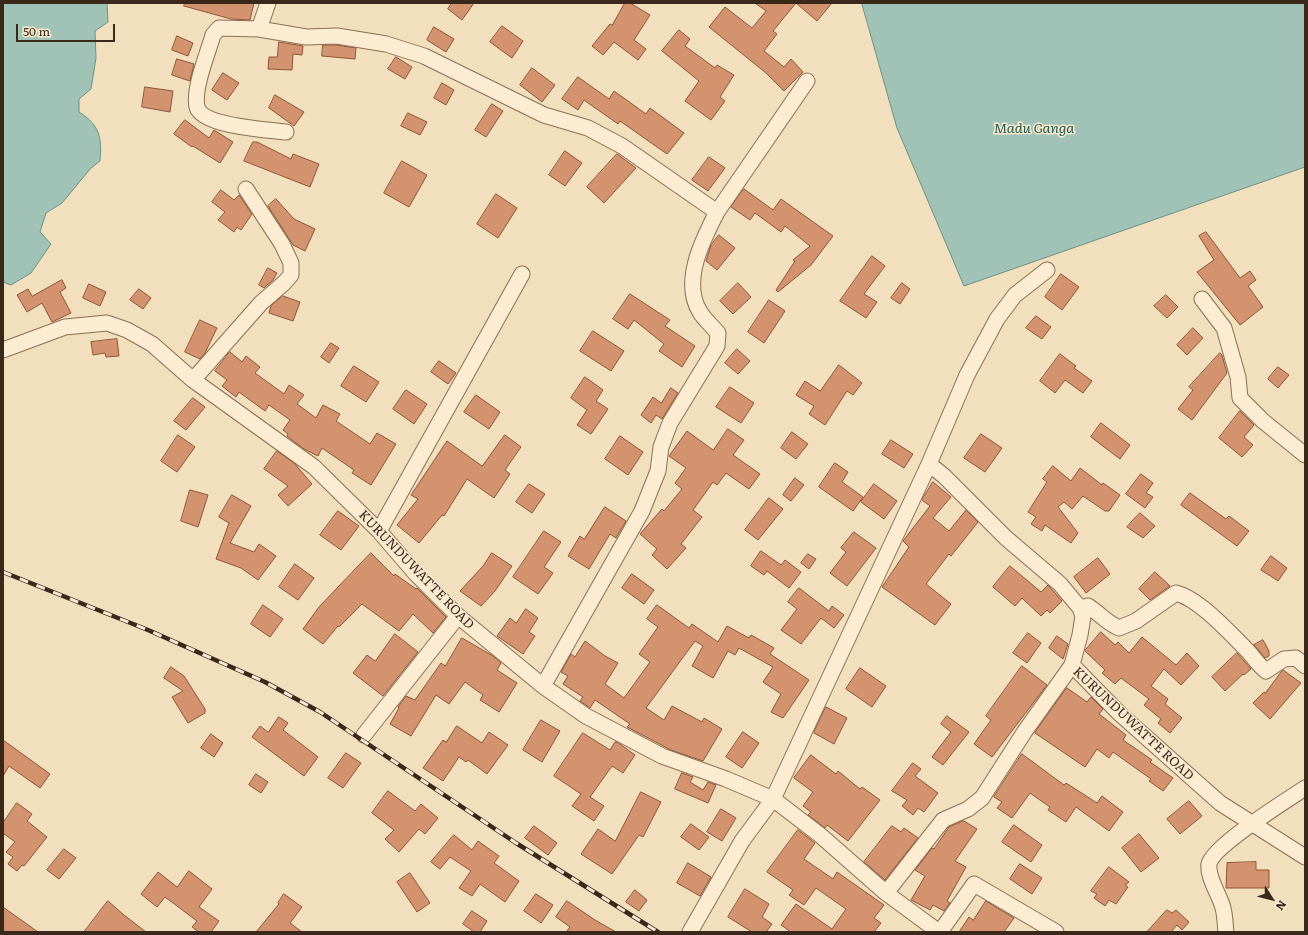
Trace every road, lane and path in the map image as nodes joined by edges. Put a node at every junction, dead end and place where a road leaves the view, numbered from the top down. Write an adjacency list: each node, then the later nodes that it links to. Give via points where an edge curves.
1 (268, 3): 2 (street)
2 (259, 29): 4 (street, via 216,30 197,90 197,107 206,117 224,123); 6 (street, via 306,37 337,36 386,44 424,56 544,115 588,128 622,146)
3 (807, 81): 6 (street)
4 (286, 132)
5 (246, 189): 11 (street, via 282,244 291,264 291,275 261,303)
6 (717, 212): 19 (street, via 706,233 695,266 692,292 699,311 718,333 717,346 670,423 660,447 658,471 642,511)
7 (1047, 270): 13 (street, via 1015,295 997,319 967,375)
8 (522, 274): 14 (street)
9 (1202, 299): 12 (street, via 1224,328 1238,377 1240,398 1263,421)
10 (3, 350): 11 (street, KURUNDUWATTE ROAD, via 65,327 107,323 152,344)
11 (193, 380): 14 (street, KURUNDUWATTE ROAD, via 314,467)
12 (1305, 455)
13 (929, 464): 15 (street, via 1006,538 1060,584); 22 (street)
14 (379, 531): 16 (street, KURUNDUWATTE ROAD, via 416,574)
15 (1080, 608): 17 (street, via 1083,616); 18 (street, via 1088,606 1108,623 1119,628 1136,621 1176,593 1185,595 1213,618 1266,671 1284,659 1296,658)
16 (458, 616): 19 (street, KURUNDUWATTE ROAD); 20 (street)
17 (1072, 665): 23 (street, KURUNDUWATTE ROAD, via 1120,714 1220,803); 25 (street, KURUNDUWATTE ROAD, via 982,798 968,809 943,820)
18 (1305, 666)
19 (543, 686): 22 (street, KURUNDUWATTE ROAD, via 586,716 662,756)
20 (364, 735)
21 (1305, 788): 23 (street)
22 (773, 799): 25 (street, KURUNDUWATTE ROAD, via 820,835); 26 (street, via 742,842)
23 (1253, 824): 24 (street, KURUNDUWATTE ROAD); 29 (street, via 1221,848 1209,865 1224,909)
24 (1305, 857)
25 (886, 893): 27 (street)
26 (690, 932)
27 (939, 932): 28 (street, via 974,884)
28 (1056, 932)
29 (1226, 932)

